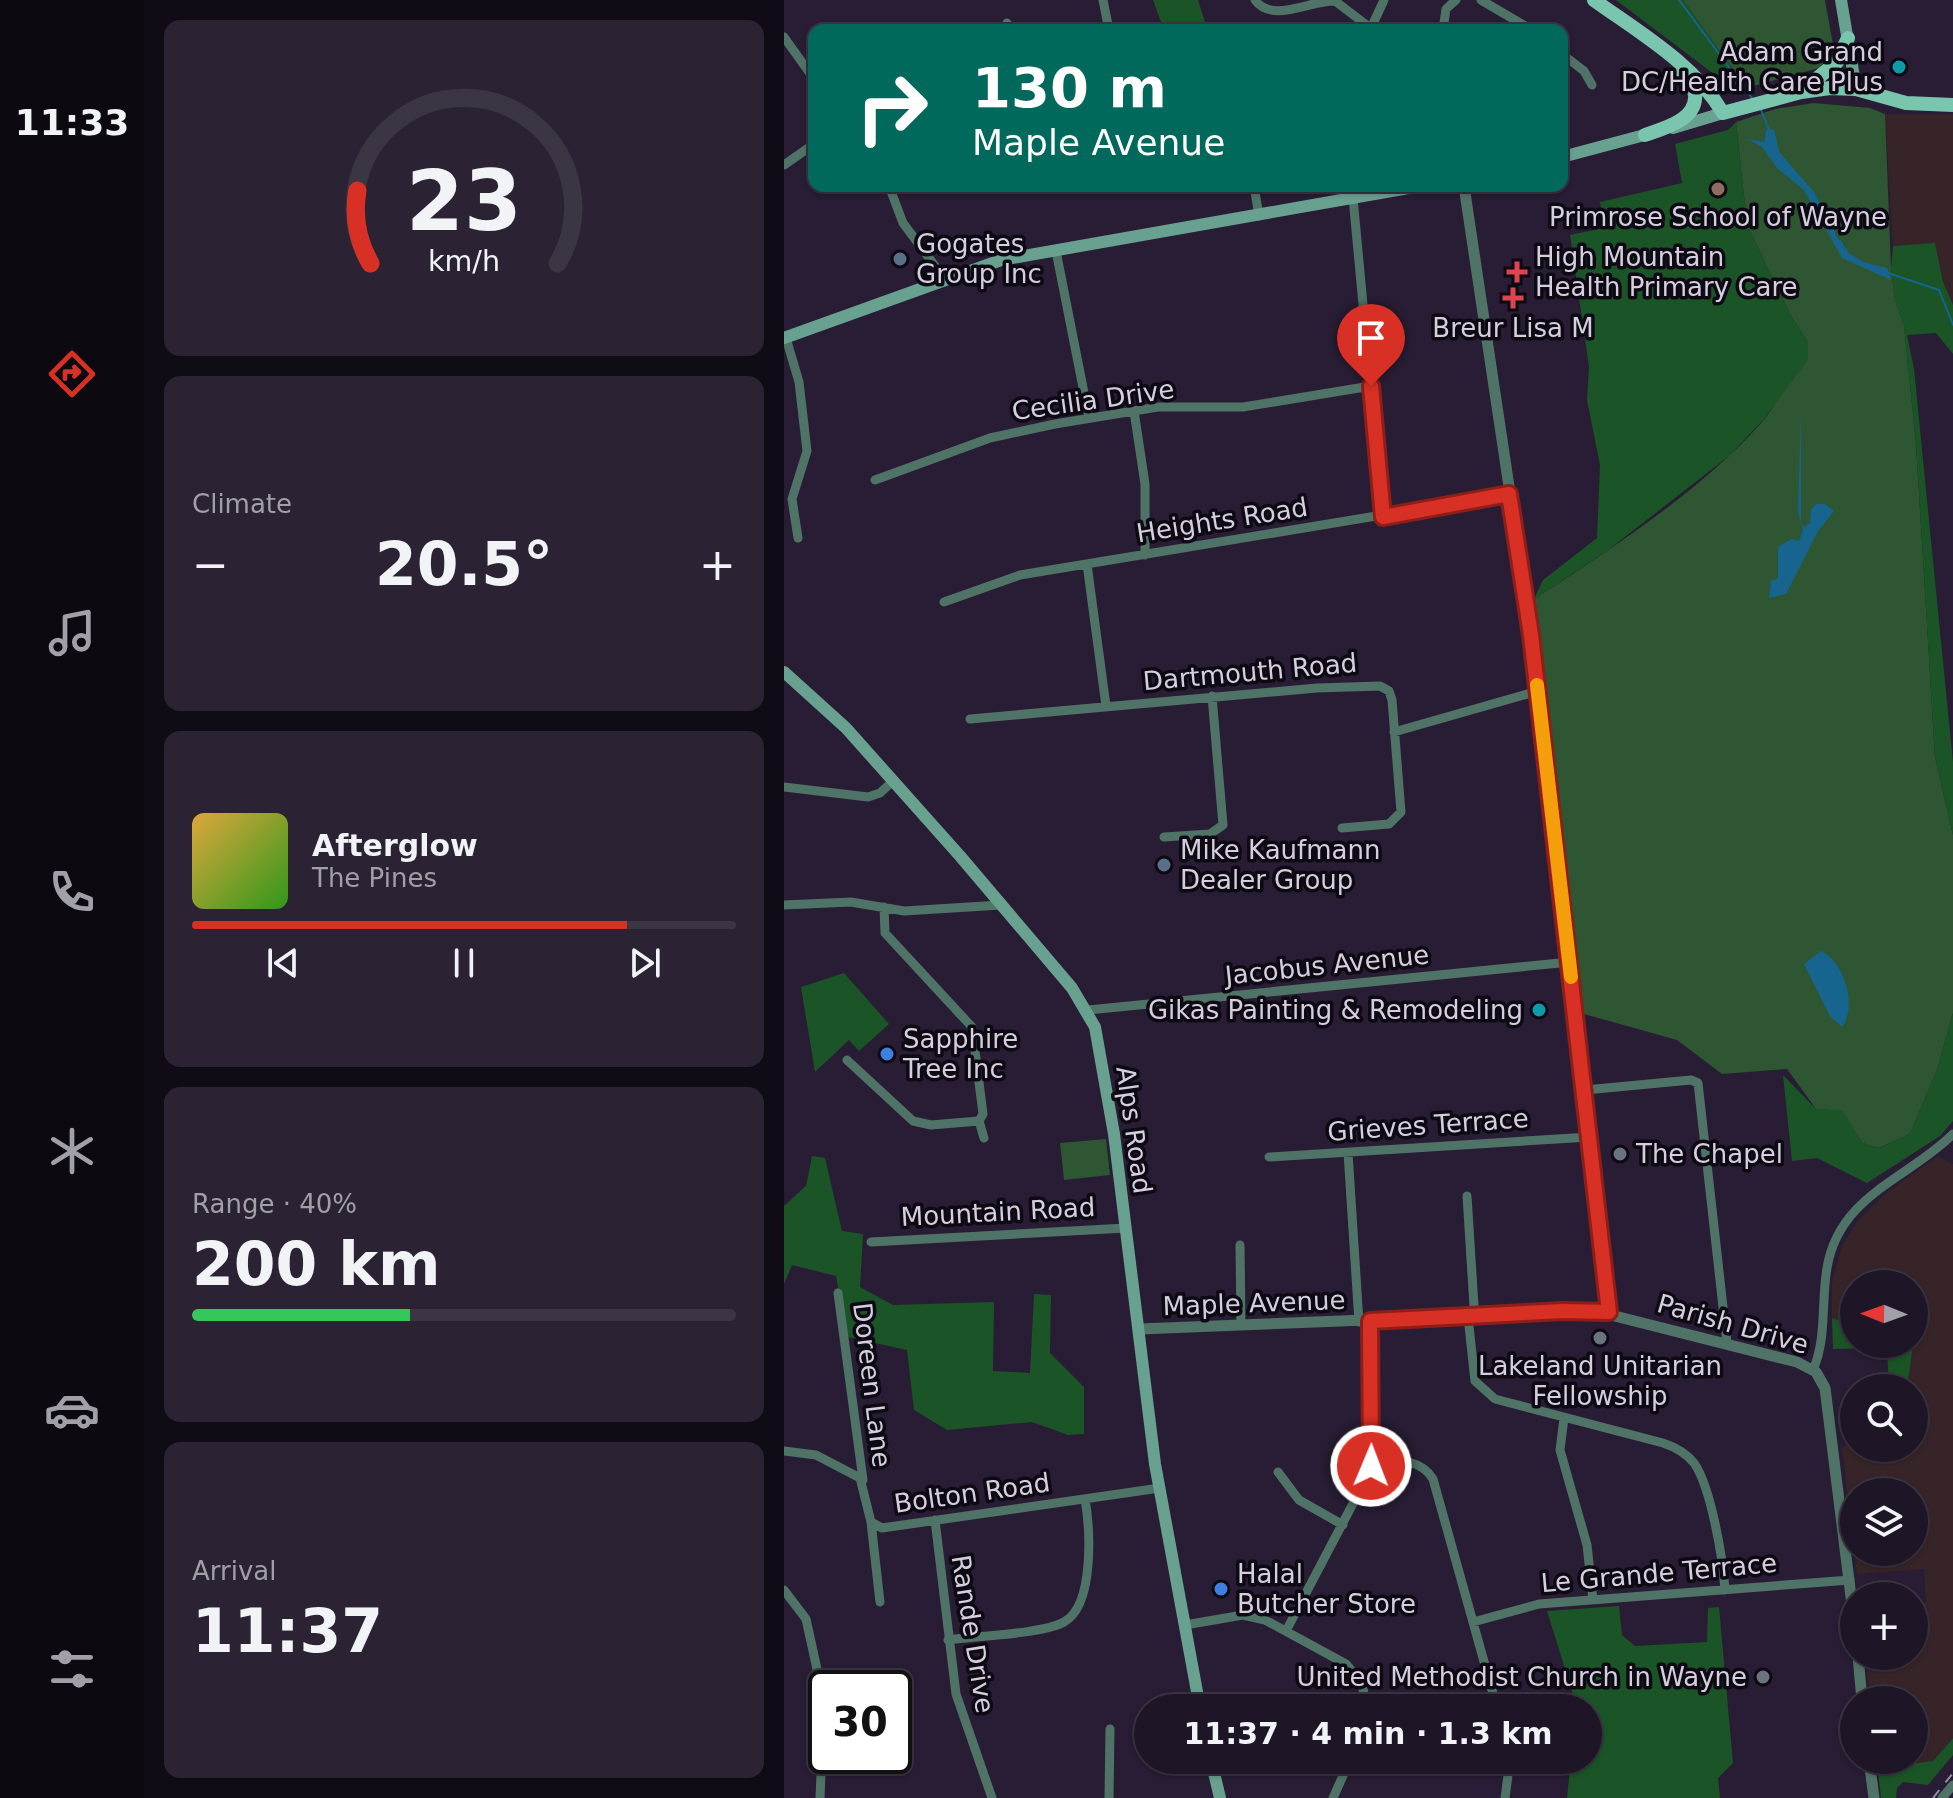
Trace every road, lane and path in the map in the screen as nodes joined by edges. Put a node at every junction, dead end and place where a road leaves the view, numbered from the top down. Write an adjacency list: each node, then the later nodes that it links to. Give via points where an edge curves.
1 (1103, 0): 8 (street)
2 (1255, 0): 9 (street, via 1268,10 1335,1)
3 (1384, 0): 10 (street)
4 (1456, 0): 11 (street, via 1446,9)
5 (1481, 0): 12 (street)
6 (1594, 0): 15 (main road)
7 (1841, 0): 14 (main road)
8 (1108, 24)
9 (1365, 24)
10 (1374, 24)
11 (1444, 24)
12 (1522, 24)
13 (784, 37): 17 (street)
14 (1848, 38): 19 (main road); 20 (main road, via 1837,62)
15 (1647, 39): 22 (main road, via 1701,82); 23 (main road, via 1683,75 1696,99 1687,117)
16 (1568, 59): 18 (street)
17 (808, 71)
18 (1592, 85)
19 (1856, 89): 20 (main road); 21 (main road, via 1906,103)
20 (1799, 92): 22 (main road)
21 (1953, 105)
22 (1723, 113): 23 (main road)
23 (1645, 135): 25 (main road)
24 (808, 148): 26 (street)
25 (1568, 155)
26 (784, 165)
27 (891, 192): 34 (street, via 903,223)
28 (1255, 192): 32 (street)
29 (1386, 192): 31 (main road)
30 (1465, 192): 40 (street)
31 (1353, 198): 32 (main road); 36 (street)
32 (1259, 216): 33 (main road)
33 (1056, 251): 34 (main road, via 1001,260); 38 (street)
34 (944, 278): 35 (main road)
35 (785, 338): 42 (street, via 799,382 807,451 792,499)
36 (1371, 386): 37 (street, Cecilia Drive, via 1235,408); 41 (street)
37 (1134, 411): 38 (street, Cecilia Drive); 43 (street, via 1145,484)
38 (1089, 418): 39 (street, Cecilia Drive, via 990,438)
39 (875, 480)
40 (1509, 494): 41 (street, Heights Road); 47 (street)
41 (1383, 517): 43 (street, Heights Road)
42 (798, 538)
43 (1145, 555): 44 (street, Heights Road)
44 (1087, 564): 45 (street, Heights Road, via 1006,578); 49 (street)
45 (944, 602)
46 (784, 672): 52 (main road, Alps Road, via 846,728)
47 (1538, 691): 51 (street); 59 (street)
48 (1212, 696): 49 (street, Dartmouth Road); 51 (street, Dartmouth Road, via 1372,684 1391,695); 55 (street, via 1223,825 1210,834)
49 (1106, 706): 50 (street, Dartmouth Road)
50 (970, 719)
51 (1394, 732): 54 (street, via 1399,817 1383,825)
52 (893, 781): 53 (street, via 868,797); 57 (main road, Alps Road)
53 (784, 787)
54 (1342, 828)
55 (1164, 837)
56 (784, 905): 58 (street, via 851,902)
57 (1001, 905): 58 (street, via 904,911); 60 (main road, Alps Road)
58 (884, 907): 63 (street, via 885,933 972,1027 983,1114)
59 (1570, 962): 60 (street, Jacobus Avenue); 62 (street)
60 (1088, 1010): 70 (main road, Alps Road, via 1099,1040)
61 (847, 1060): 63 (street, via 913,1121)
62 (1585, 1090): 65 (street); 79 (street, via 1698,1083)
63 (979, 1121): 66 (street)
64 (1953, 1134): 80 (street, via 1875,1189 1842,1226 1827,1269 1820,1349)
65 (1590, 1137): 67 (street, Grieves Terrace); 74 (street)
66 (984, 1138)
67 (1348, 1153): 68 (street, Grieves Terrace); 76 (street)
68 (1269, 1157)
69 (1467, 1196): 75 (street)
70 (1126, 1228): 71 (street, Mountain Road); 78 (main road, Alps Road)
71 (871, 1242)
72 (1240, 1245): 77 (street)
73 (838, 1293): 85 (street, Doreen Lane)
74 (1609, 1312): 75 (street, Maple Avenue); 79 (street, Parish Drive)
75 (1472, 1316): 76 (street, Maple Avenue); 81 (street, via 1472,1368 1480,1388 1495,1399)
76 (1364, 1321): 77 (street, Maple Avenue); 83 (street)
77 (1241, 1325): 78 (street, Maple Avenue)
78 (1140, 1329): 86 (main road, Alps Road)
79 (1727, 1343): 80 (street, Parish Drive)
80 (1813, 1370): 91 (street, Parish Drive, via 1827,1397)
81 (1564, 1418): 93 (street, via 1663,1443 1690,1459 1700,1475 1720,1547); 94 (street, via 1560,1450 1587,1545)
82 (784, 1451): 85 (street, Bolton Road, via 816,1455 856,1474)
83 (1372, 1460): 90 (street); 96 (street, via 1409,1462 1433,1479)
84 (1278, 1472): 90 (street, via 1306,1505)
85 (863, 1484): 89 (street, Bolton Road)
86 (1160, 1488): 87 (street, Bolton Road); 97 (main road, Alps Road)
87 (1085, 1499): 88 (street, Bolton Road); 99 (street, via 1090,1546 1079,1606 1072,1616 1053,1626)
88 (935, 1520): 89 (street, Bolton Road, via 882,1528); 99 (street, Rande Drive)
89 (871, 1522): 95 (street)
90 (1343, 1525): 98 (street)
91 (1850, 1580): 93 (street, Le Grande Terrace)
92 (784, 1590): 109 (street, via 806,1619 824,1701)
93 (1725, 1590): 94 (street, Le Grande Terrace)
94 (1593, 1600): 96 (street, Le Grande Terrace, via 1539,1604)
95 (880, 1602)
96 (1473, 1622): 102 (street)
97 (1185, 1625): 98 (street, via 1251,1616); 100 (main road, Alps Road)
98 (1286, 1631): 101 (street, via 1346,1664)
99 (948, 1640): 110 (street, Rande Drive, via 962,1716)
100 (1197, 1694)
101 (1364, 1694)
102 (1493, 1694)
103 (1110, 1729): 111 (street)
104 (1214, 1774): 112 (main road)
105 (1344, 1774): 113 (street)
106 (1508, 1774): 114 (street)
107 (1871, 1774): 115 (street)
108 (1953, 1785): 116 (street)
109 (820, 1798)
110 (992, 1798)
111 (1109, 1798)
112 (1220, 1798)
113 (1333, 1798)
114 (1505, 1798)
115 (1874, 1798)
116 (1942, 1798)

